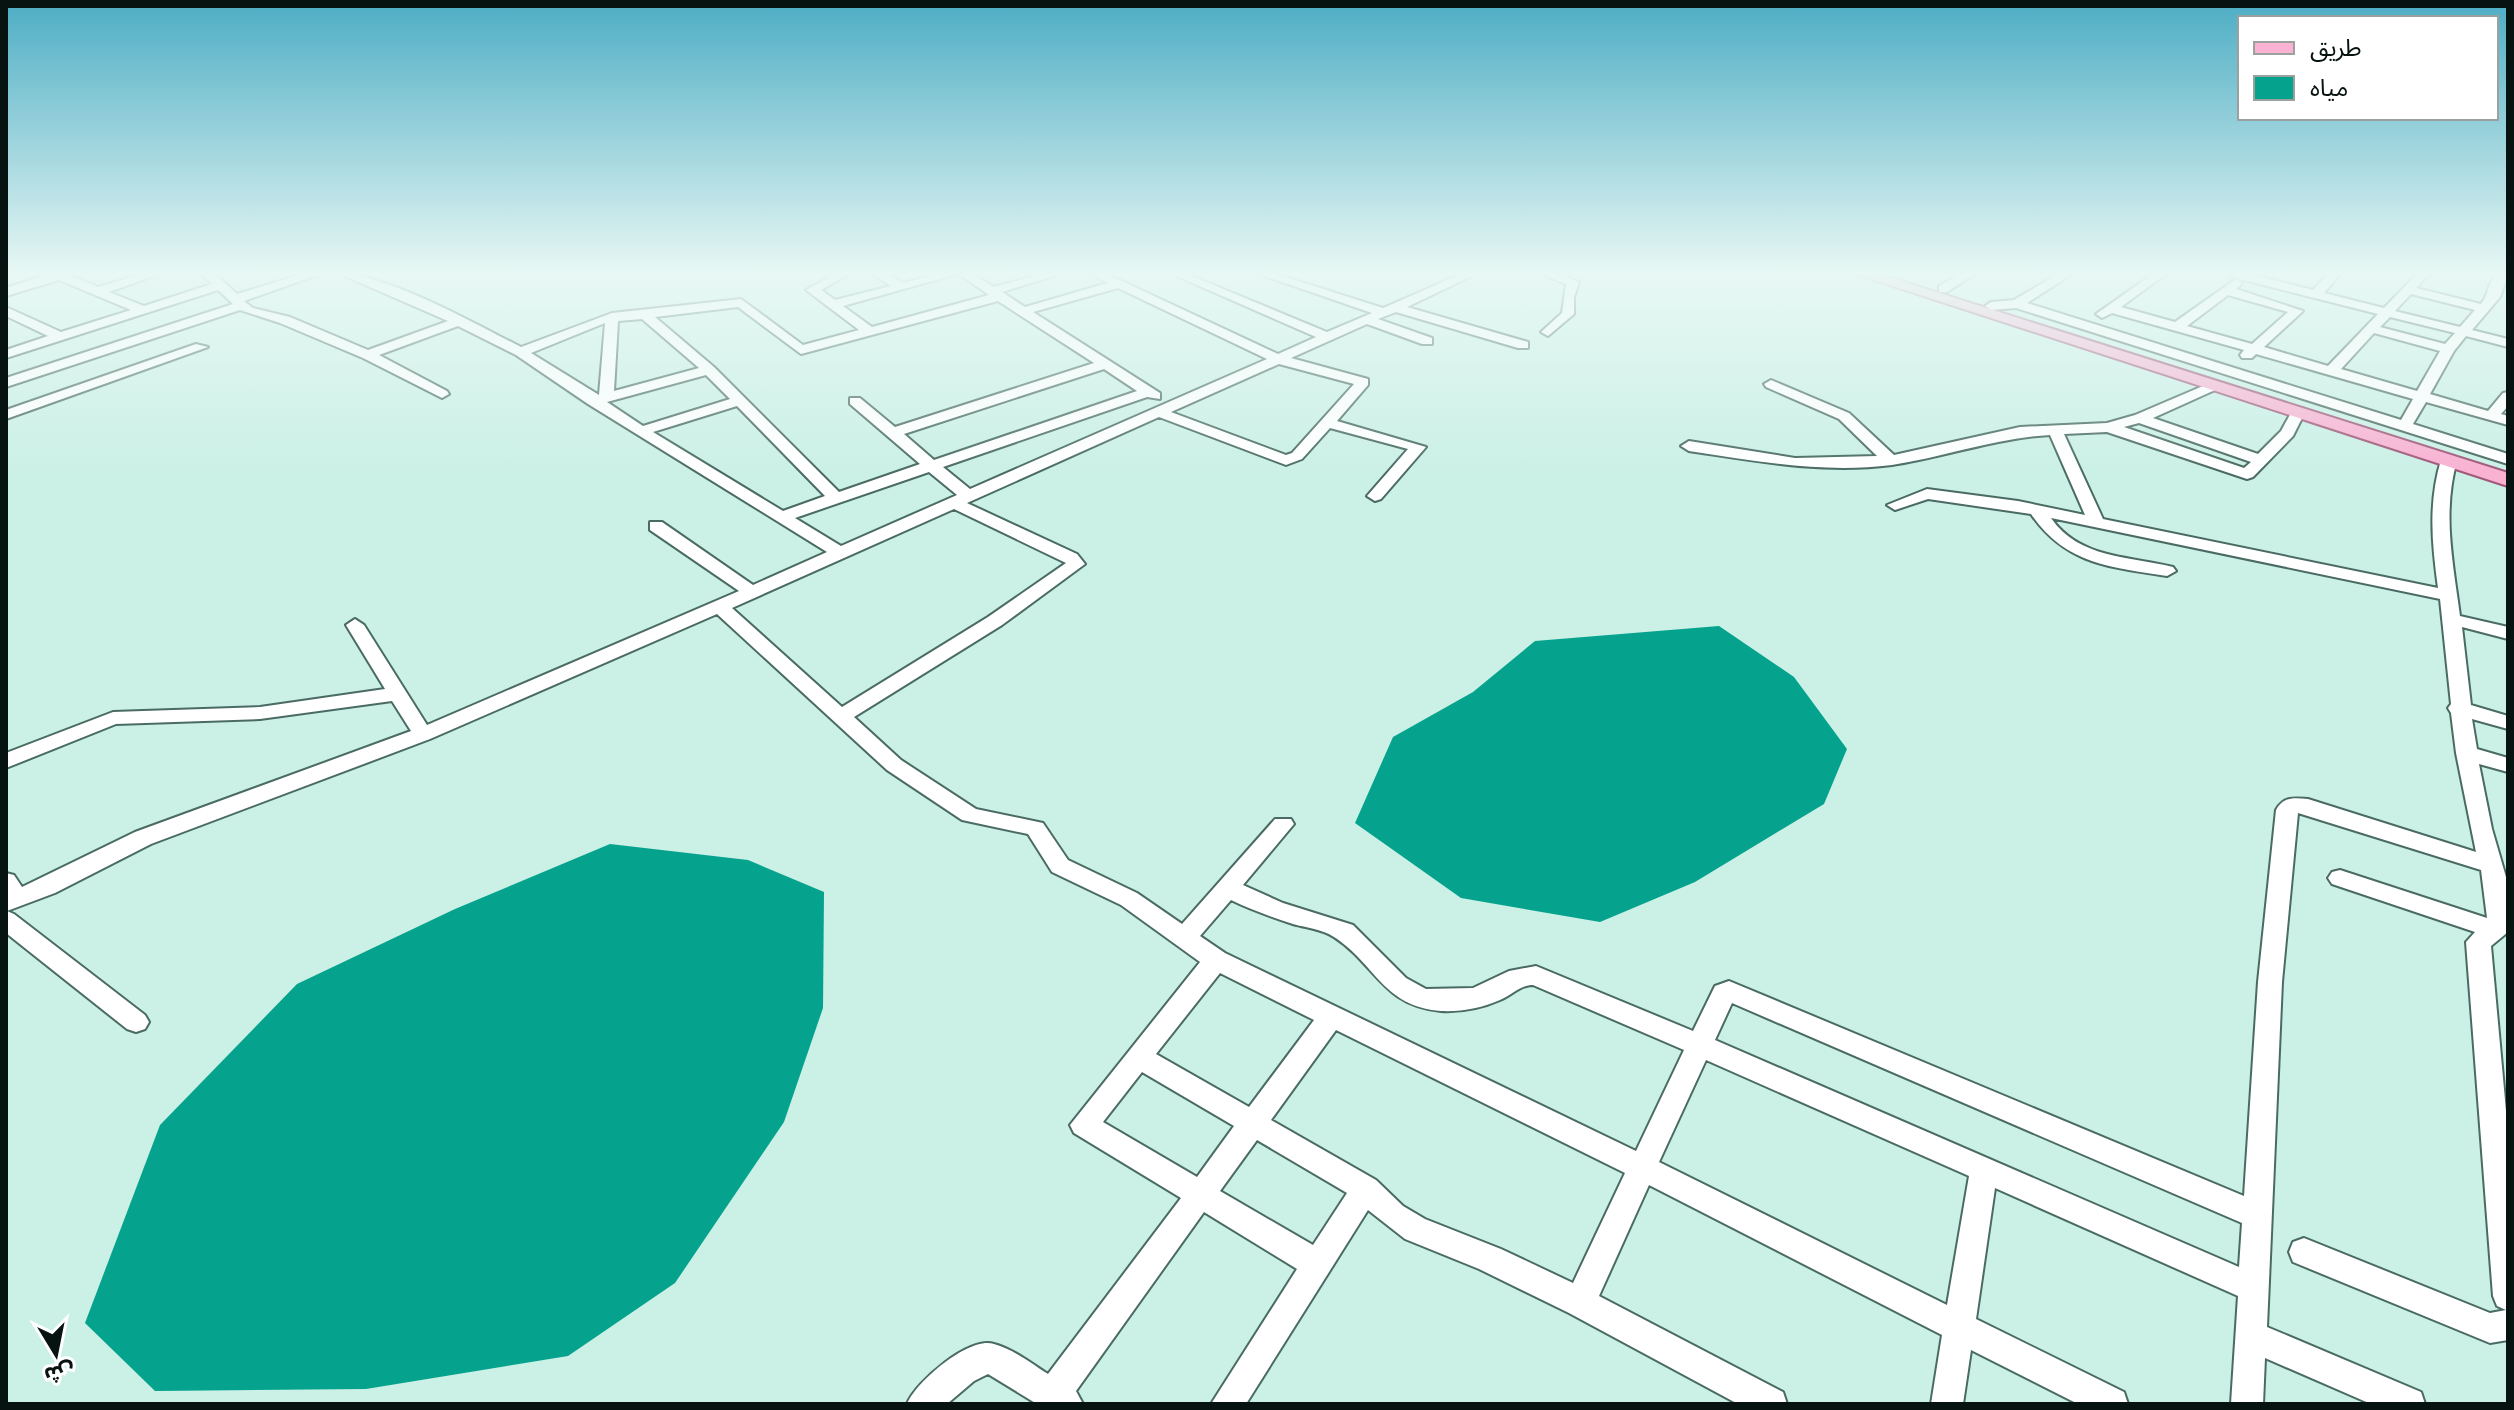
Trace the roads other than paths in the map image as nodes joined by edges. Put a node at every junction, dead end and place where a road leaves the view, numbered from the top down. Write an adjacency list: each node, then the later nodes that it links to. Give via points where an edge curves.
1 (52, 340): 28 (street)
2 (130, 340): 35 (street)
3 (332, 340): 29 (street)
4 (409, 340): 29 (street)
5 (497, 340): 27 (street)
6 (553, 340): 27 (street)
7 (609, 340): 42 (street)
8 (672, 340): 32 (street)
9 (786, 340): 10 (street, via 799,350)
10 (834, 340)
11 (1068, 340): 31 (street)
12 (1237, 340): 30 (street)
13 (1320, 340): 30 (street)
14 (1500, 340): 23 (street)
15 (2065, 340): 37 (main road)
16 (2112, 340): 63 (main road)
17 (2131, 340): 33 (street)
18 (2221, 340): 25 (street)
19 (2263, 340): 25 (street)
20 (2360, 340): 34 (street)
21 (2414, 340): 26 (street)
22 (2457, 340): 26 (street)
23 (1523, 345)
24 (201, 347): 47 (street)
25 (2253, 349): 33 (street); 34 (street)
26 (2448, 349): 40 (street)
27 (521, 352): 42 (street)
28 (6, 354)
29 (368, 355): 39 (street)
30 (1278, 359): 45 (street); 51 (street, via 1363,382)
31 (1106, 364): 38 (street); 56 (street)
32 (709, 370): 42 (street); 43 (street)
33 (2229, 370): 52 (street)
34 (2331, 371): 40 (street)
35 (6, 383)
36 (1771, 384): 59 (street, via 1844,416)
37 (2210, 387): 46 (main road); 49 (street)
38 (1148, 392): 45 (street); 62 (street)
39 (442, 394)
40 (2422, 396): 48 (street); 52 (street)
41 (2508, 396): 48 (street)
42 (600, 399): 55 (street)
43 (739, 401): 55 (street); 66 (street)
44 (855, 401): 56 (street)
45 (1165, 409): 51 (street, via 1286,460 1297,456); 67 (street)
46 (2297, 414): 60 (street, via 2288,433); 61 (main road)
47 (6, 415)
48 (2492, 416): 50 (street)
49 (2140, 418): 53 (street); 60 (street)
50 (2508, 421)
51 (1328, 423): 65 (street, via 1418,447)
52 (2405, 426): 58 (street)
53 (2108, 427): 54 (street); 60 (street, via 2239,473 2249,473)
54 (2055, 430): 59 (street, via 1994,437); 71 (street)
55 (641, 431): 70 (street)
56 (892, 433): 62 (street)
57 (1689, 446): 59 (street, via 1795,463)
58 (2508, 459)
59 (1891, 460)
60 (2261, 460)
61 (2449, 460): 64 (main road); 76 (street, via 2439,487 2438,512)
62 (930, 463): 66 (street); 67 (street)
63 (2508, 468)
64 (2508, 480)
65 (1375, 496)
66 (835, 497): 70 (street)
67 (962, 500): 73 (street); 83 (street, via 1071,558 1074,568)
68 (1895, 505): 69 (street, via 1927,494)
69 (2037, 510): 71 (street); 74 (street, via 2051,533 2083,554)
70 (780, 517): 73 (street)
71 (2096, 521): 76 (street)
72 (656, 526): 75 (street)
73 (841, 553): 75 (street)
74 (2167, 571)
75 (753, 593): 77 (street)
76 (2447, 595): 78 (street)
77 (720, 607): 83 (street); 85 (street)
78 (2452, 619): 80 (street); 82 (street)
79 (355, 625): 81 (street)
80 (2508, 633)
81 (397, 694): 85 (street); 87 (street, via 260,713 113,718)
82 (2458, 708): 84 (street); 86 (street)
83 (843, 715): 96 (street, via 894,765 951,804 970,815 1035,828 1060,866 1129,899)
84 (2508, 723)
85 (423, 734): 94 (street, via 143,838)
86 (2466, 753): 88 (street); 90 (street)
87 (6, 761)
88 (2508, 765)
89 (1283, 824): 92 (street)
90 (2492, 865): 93 (street); 108 (street, via 2308,807 2292,805 2287,810)
91 (2340, 878): 95 (street)
92 (1228, 888): 96 (street); 100 (street, via 1344,931 1380,972 1423,997 1441,1001 1483,995 1529,975)
93 (2504, 895): 95 (street)
94 (9, 901): 99 (street)
95 (2497, 930): 102 (street, via 2478,942)
96 (1184, 938): 97 (street)
97 (1216, 960): 98 (street); 101 (street)
98 (1331, 1017): 103 (street); 104 (street)
99 (136, 1022)
100 (1700, 1046): 104 (street); 105 (street); 108 (street, via 1724,993 1732,992)
101 (1138, 1056): 103 (street); 107 (street, via 1084,1125)
102 (2500, 1105): 112 (street)
103 (1254, 1124): 106 (street); 107 (street)
104 (1643, 1168): 113 (street); 115 (street)
105 (1984, 1169): 111 (street); 115 (street)
106 (1366, 1189): 110 (street); 113 (street, via 1415,1229)
107 (1200, 1197): 110 (street); 117 (street)
108 (2254, 1214): 111 (street)
109 (2304, 1252): 114 (street, via 2490,1328)
110 (1317, 1264): 119 (street)
111 (2255, 1289): 116 (street)
112 (2508, 1296)
113 (1580, 1302): 120 (street)
114 (2508, 1325)
115 (1958, 1328): 121 (street); 122 (street)
116 (2251, 1336): 123 (street); 124 (street)
117 (1060, 1400): 118 (street, via 1002,1364 979,1359)
118 (923, 1404)
119 (1227, 1404)
120 (1771, 1404)
121 (1947, 1404)
122 (2112, 1404)
123 (2247, 1404)
124 (2409, 1404)

